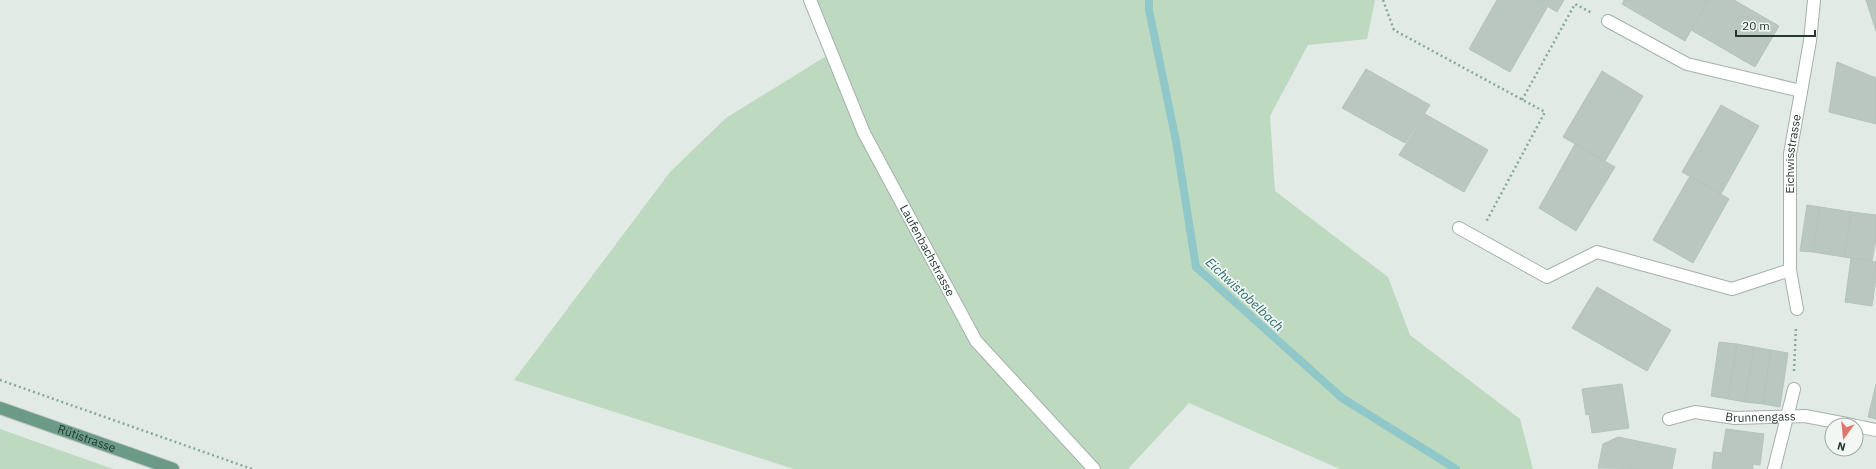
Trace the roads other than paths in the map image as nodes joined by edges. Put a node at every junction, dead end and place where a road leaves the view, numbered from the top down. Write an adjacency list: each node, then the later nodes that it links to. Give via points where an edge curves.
1 (810, 0): 16 (street, Laufenbachstrasse, via 864,133 976,341)
2 (1814, 0): 4 (street, Eichwisstrasse)
3 (1608, 21): 4 (street, via 1687,64)
4 (1801, 91): 6 (street, Eichwisstrasse, via 1790,154)
5 (1459, 228): 6 (street, via 1547,277 1597,252 1732,289)
6 (1790, 270): 7 (street, Eichwisstrasse)
7 (1796, 309)
8 (1794, 389): 10 (street)
9 (0, 408): 15 (main road, Rütistrasse)
10 (1788, 416): 11 (street, Brunnengass, via 1735,418 1695,412); 12 (street, Brunnengass); 17 (street)
11 (1669, 419)
12 (1824, 420)
13 (1864, 428): 14 (street)
14 (1876, 430)
15 (173, 469)
16 (1094, 469)
17 (1774, 469)

